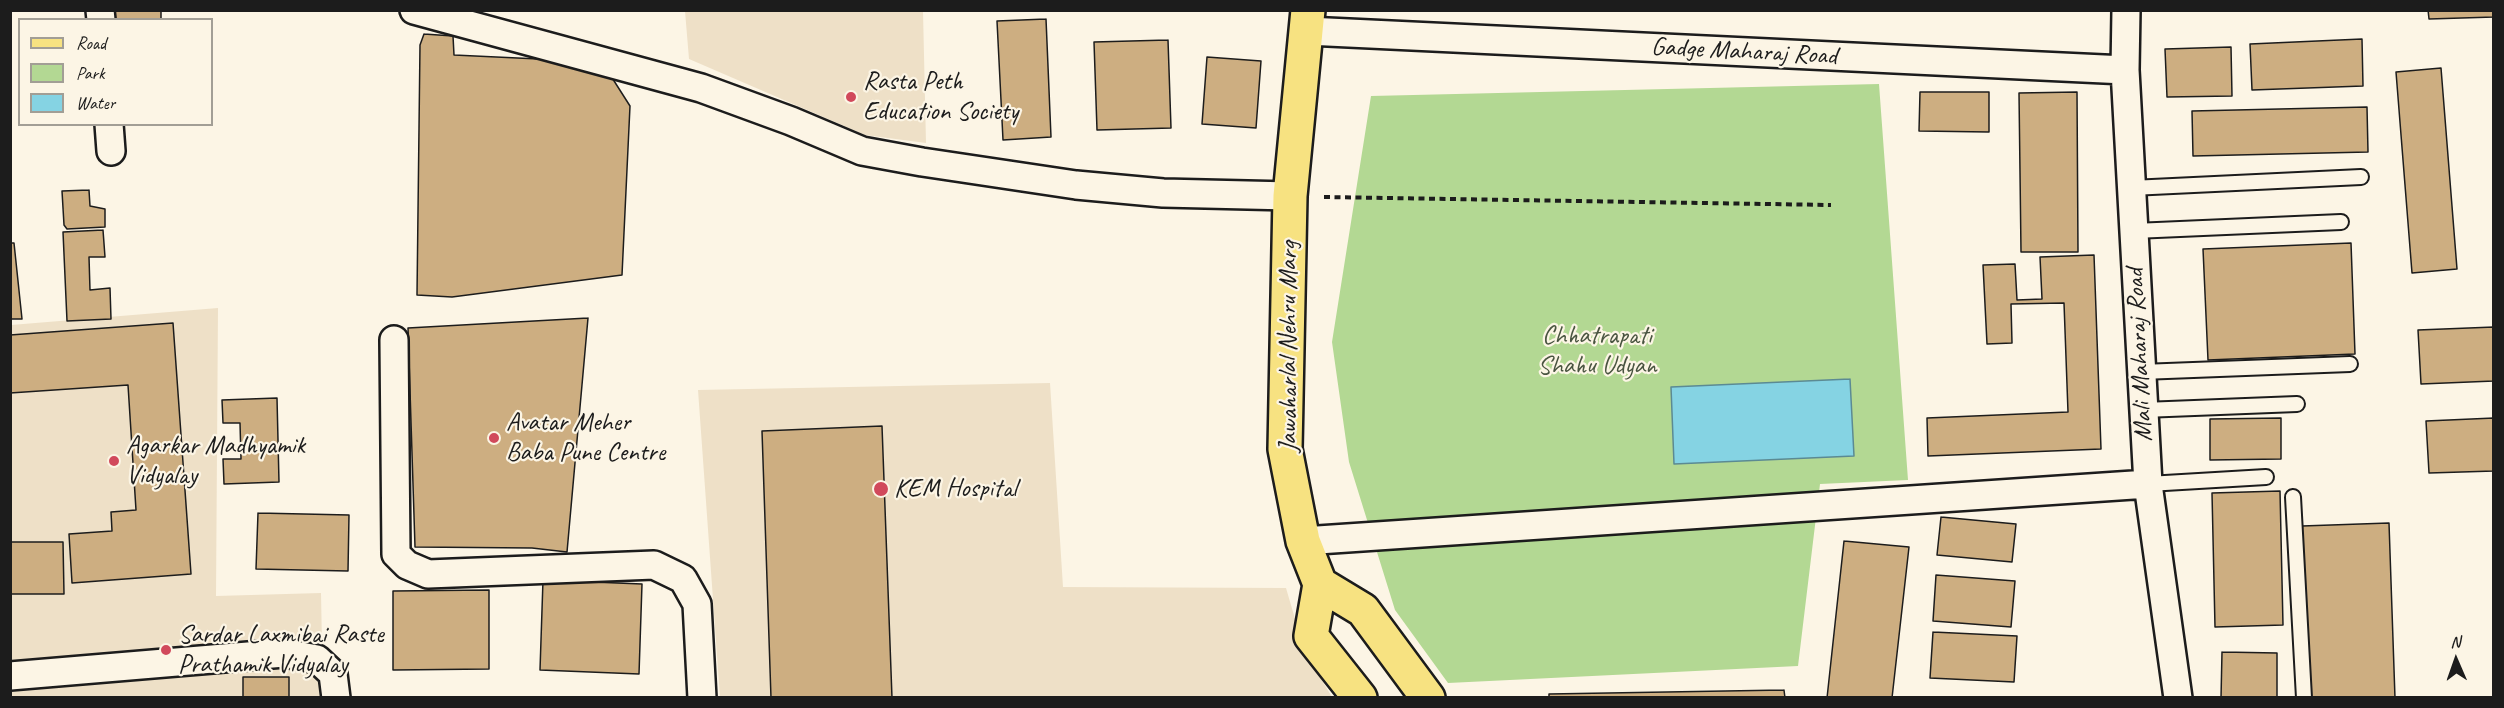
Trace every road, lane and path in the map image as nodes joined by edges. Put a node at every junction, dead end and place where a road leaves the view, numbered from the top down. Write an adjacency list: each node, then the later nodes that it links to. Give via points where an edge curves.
1 (414, 10): 9 (street, via 701,88 862,151 1076,185 1163,193)
2 (2126, 10): 4 (street, Mali Maharaj Road)
3 (1329, 27): 4 (street, Gadge Maharaj Road); 9 (main road, Jawaharlal Nehru Marg)
4 (2125, 70): 8 (street, Mali Maharaj Road)
5 (109, 126): 6 (street)
6 (111, 151)
7 (2361, 177): 8 (lane)
8 (2131, 188): 12 (street, Mali Maharaj Road)
9 (1290, 196): 10 (path); 21 (main road, Jawaharlal Nehru Marg, via 1285,448)
10 (1831, 205)
11 (2341, 222): 12 (lane)
12 (2134, 231): 15 (street, Mali Maharaj Road)
13 (394, 340): 25 (street, via 396,554 407,565 428,574 654,565 683,579 698,604)
14 (2350, 364): 15 (lane)
15 (2141, 372): 17 (street, Mali Maharaj Road)
16 (2297, 404): 17 (lane)
17 (2143, 410): 19 (street, Mali Maharaj Road)
18 (2266, 477): 19 (lane)
19 (2148, 484): 21 (street); 28 (street, Mali Maharaj Road)
20 (2293, 497): 29 (lane)
21 (1303, 541): 22 (main road, Jawaharlal Nehru Marg)
22 (1320, 584): 26 (main road, via 1311,636); 27 (main road, via 1363,610)
23 (10, 676): 24 (street, via 284,653 317,659 333,674)
24 (336, 698)
25 (702, 698)
26 (1360, 698)
27 (1428, 698)
28 (2178, 698)
29 (2304, 698)

